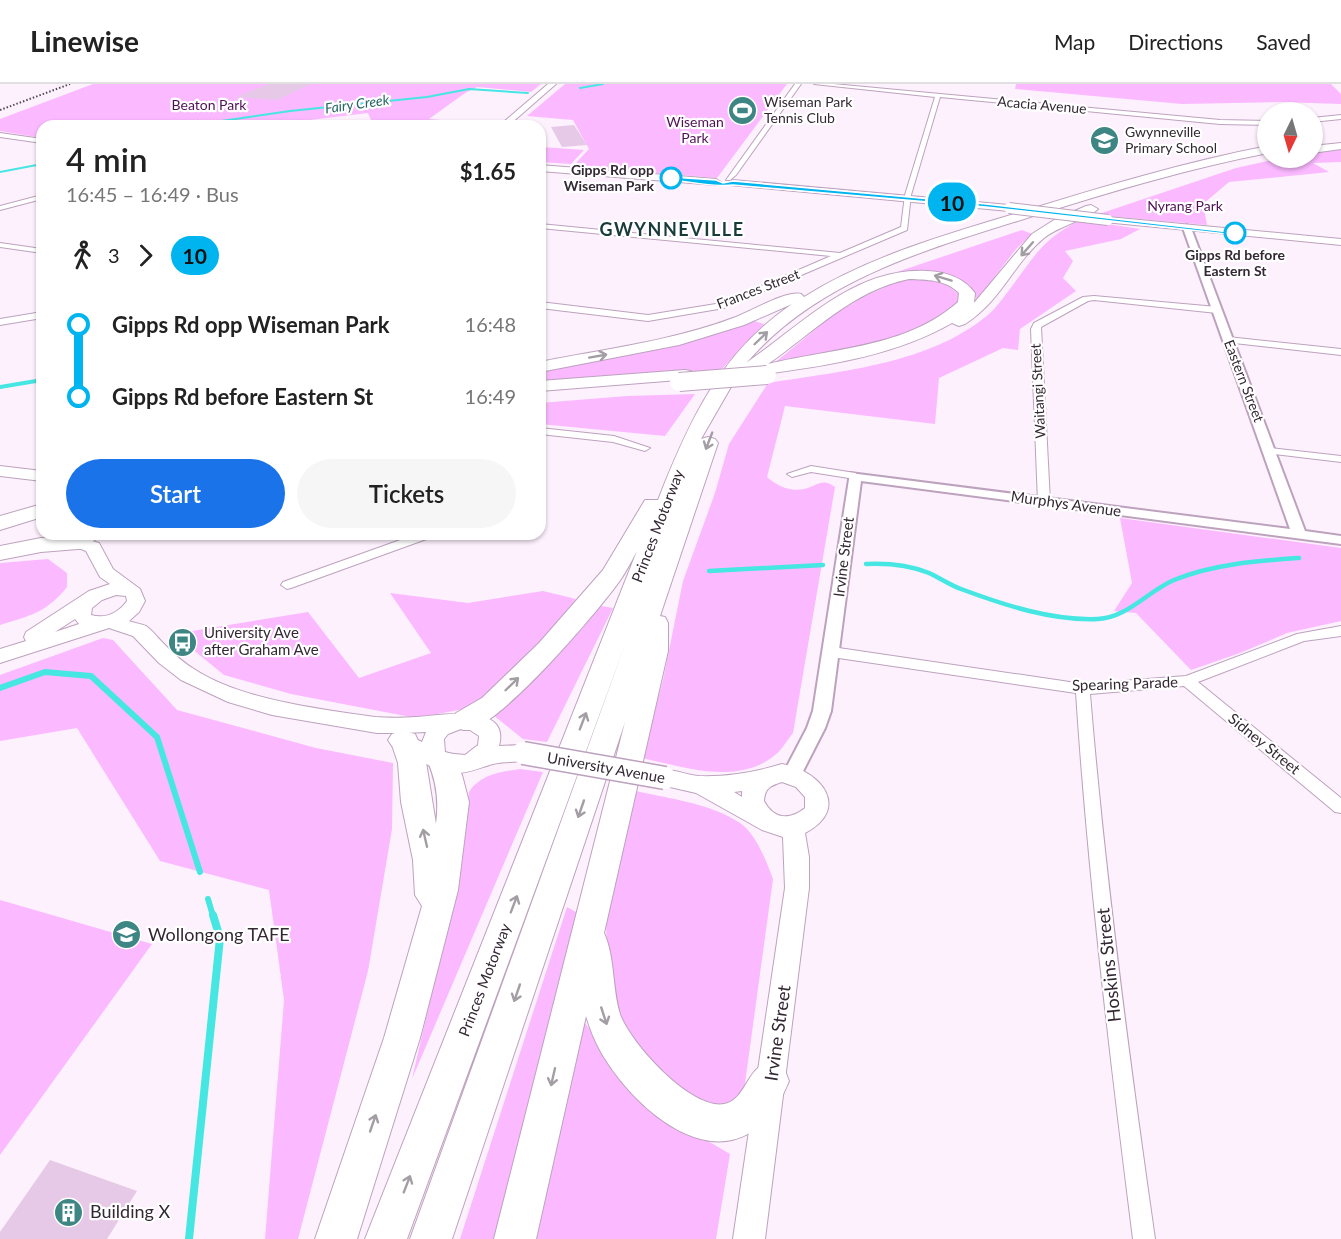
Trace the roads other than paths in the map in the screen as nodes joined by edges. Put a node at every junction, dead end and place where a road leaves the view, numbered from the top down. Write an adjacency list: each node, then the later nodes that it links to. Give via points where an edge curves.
1 (552, 84): 7 (main road)
2 (798, 84): 18 (street)
3 (817, 84): 4 (street, Acacia Avenue)
4 (938, 95): 8 (street, Acacia Avenue); 20 (street)
5 (1341, 117): 6 (street)
6 (1323, 119)
7 (509, 120)
8 (1257, 123)
9 (0, 135): 10 (street)
10 (36, 140)
11 (1341, 140): 12 (highway)
12 (1323, 142)
13 (1341, 146): 14 (highway)
14 (1323, 148)
15 (1257, 151): 29 (highway, Princes Motorway, via 1143,179)
16 (1257, 158): 19 (highway, Princes Motorway)
17 (546, 168): 18 (main road, via 722,185)
18 (730, 181): 20 (main road)
19 (1153, 186): 37 (highway, Princes Motorway, via 900,265 858,284 796,322); 38 (highway, one-way to 38, via 1071,216 1047,230 1031,243 988,299 945,329 901,348 864,358 822,368)
20 (908, 198): 24 (main road, bridge); 28 (street, Frances Street, via 904,228)
21 (36, 199): 22 (street)
22 (0, 208)
23 (546, 227): 28 (street)
24 (1187, 228): 25 (main road); 31 (street, Eastern Street)
25 (1341, 242)
26 (0, 244): 27 (street)
27 (36, 250)
28 (842, 255): 30 (street, Frances Street, via 724,305 648,318)
29 (864, 268): 36 (highway, one-way to 29, via 708,332); 43 (highway, Princes Motorway, one-way to 29, via 725,379 763,334 796,308)
30 (546, 306)
31 (1217, 310): 34 (street, Eastern Street); 51 (street, Waitangi Street, via 1094,298 1037,324)
32 (36, 316): 33 (street)
33 (0, 322)
34 (1228, 340): 35 (street); 45 (street, Eastern Street)
35 (1341, 352)
36 (546, 366)
37 (746, 371): 38 (highway, one-way to 37, via 853,354 910,336 958,311 966,303 967,293 957,283 940,277 891,277 817,317); 65 (highway, Princes Motorway, one-way to 65, via 719,417 700,464)
38 (769, 372): 39 (highway, bridge)
39 (682, 379): 40 (highway); 41 (highway)
40 (546, 386)
41 (546, 392)
42 (546, 432): 44 (street)
43 (692, 437): 76 (highway, one-way to 43, via 548,649 612,575); 90 (highway, Princes Motorway, one-way to 43)
44 (645, 448)
45 (1270, 451): 46 (street); 55 (street, Eastern Street)
46 (1341, 459)
47 (0, 471): 49 (main road)
48 (792, 474): 50 (street, Murphys Avenue, via 811,469)
49 (36, 475)
50 (855, 476): 51 (street, Murphys Avenue); 71 (street, Irvine Street)
51 (1044, 502): 55 (street, Murphys Avenue)
52 (36, 512): 53 (highway)
53 (0, 523)
54 (36, 527): 56 (highway)
55 (1299, 535): 60 (street, Murphys Avenue)
56 (0, 537)
57 (75, 540): 61 (highway)
58 (90, 540): 62 (main road)
59 (411, 540): 63 (street)
60 (1341, 540)
61 (0, 553)
62 (99, 562): 64 (main road, via 111,578); 66 (main road)
63 (287, 585)
64 (134, 594): 66 (main road, via 121,589 107,591); 67 (main road, via 131,610); 69 (main road)
65 (657, 595): 86 (highway, via 655,651); 91 (highway, Princes Motorway, one-way to 91)
66 (87, 602): 67 (main road, via 81,612 84,619); 70 (main road, via 47,629)
67 (106, 622): 69 (main road, via 134,628); 72 (main road)
68 (1341, 631): 73 (street, Spearing Parade, via 1302,637)
69 (150, 639): 75 (main road, via 188,675 221,692 272,707)
70 (0, 651)
71 (832, 652): 74 (street, Spearing Parade); 80 (street, Irvine Street, via 822,711)
72 (0, 656)
73 (1187, 681): 74 (street, Spearing Parade); 83 (street, Sidney Street)
74 (1083, 689): 94 (street, Hoskins Street, via 1112,997)
75 (346, 721): 76 (main road, via 395,726); 77 (main road)
76 (471, 723): 78 (main road, University Avenue); 79 (main road, via 451,723 433,738 432,750); 79 (main road, via 490,734 489,747 484,754)
77 (405, 742): 79 (main road); 87 (highway, one-way to 77, via 431,867 416,801 412,752)
78 (523, 753): 79 (main road, University Avenue); 82 (main road, University Avenue, bridge)
79 (450, 761): 87 (highway, via 454,802 451,832 442,890)
80 (792, 774): 81 (main road); 85 (main road, via 808,783 818,805 810,819)
81 (764, 778): 82 (main road, University Avenue, via 729,784); 84 (main road, via 757,783 752,798 753,806)
82 (690, 783): 84 (main road, University Avenue, via 714,791)
83 (1341, 807)
84 (765, 820): 85 (main road, via 783,827)
85 (793, 826): 88 (main road, Irvine Street, via 797,888)
86 (591, 917): 88 (highway, one-way to 88, via 593,966 604,1017 625,1058 651,1085 696,1118 727,1124 751,1109); 92 (highway, one-way to 92)
87 (423, 958): 89 (highway, one-way to 87, via 402,1038)
88 (771, 1082): 93 (main road, Irvine Street)
89 (336, 1239)
90 (386, 1239)
91 (430, 1239)
92 (515, 1239)
93 (749, 1239)
94 (1144, 1239)

